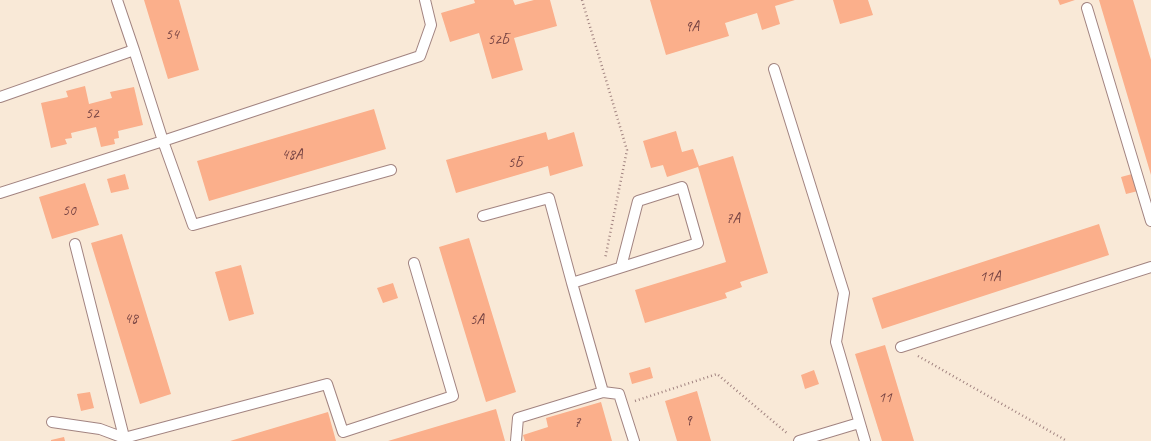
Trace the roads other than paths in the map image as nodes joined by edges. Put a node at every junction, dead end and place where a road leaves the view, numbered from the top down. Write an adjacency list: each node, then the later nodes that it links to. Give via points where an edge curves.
1 (117, 0): 4 (lane)
2 (424, 0): 7 (lane, via 431,25 420,56)
3 (1088, 8): 11 (lane)
4 (134, 50): 6 (lane); 7 (lane)
5 (774, 69): 20 (lane, via 844,293 836,342)
6 (0, 97)
7 (163, 141): 8 (lane, via 193,225); 9 (lane)
8 (391, 170)
9 (0, 193)
10 (483, 216): 16 (lane, via 549,198)
11 (1151, 221)
12 (75, 244): 22 (lane)
13 (414, 263): 22 (lane, via 454,396 343,432 327,384)
14 (621, 267): 14 (lane, via 698,243 682,188 638,201); 16 (lane)
15 (1151, 267): 17 (lane)
16 (572, 283): 18 (lane)
17 (901, 347)
18 (602, 392): 23 (lane, via 518,418); 24 (lane, via 619,394)
19 (52, 422): 22 (lane, via 100,429)
20 (859, 423): 21 (lane); 25 (lane)
21 (795, 438)
22 (125, 440)
23 (516, 441)
24 (634, 441)
25 (864, 441)

